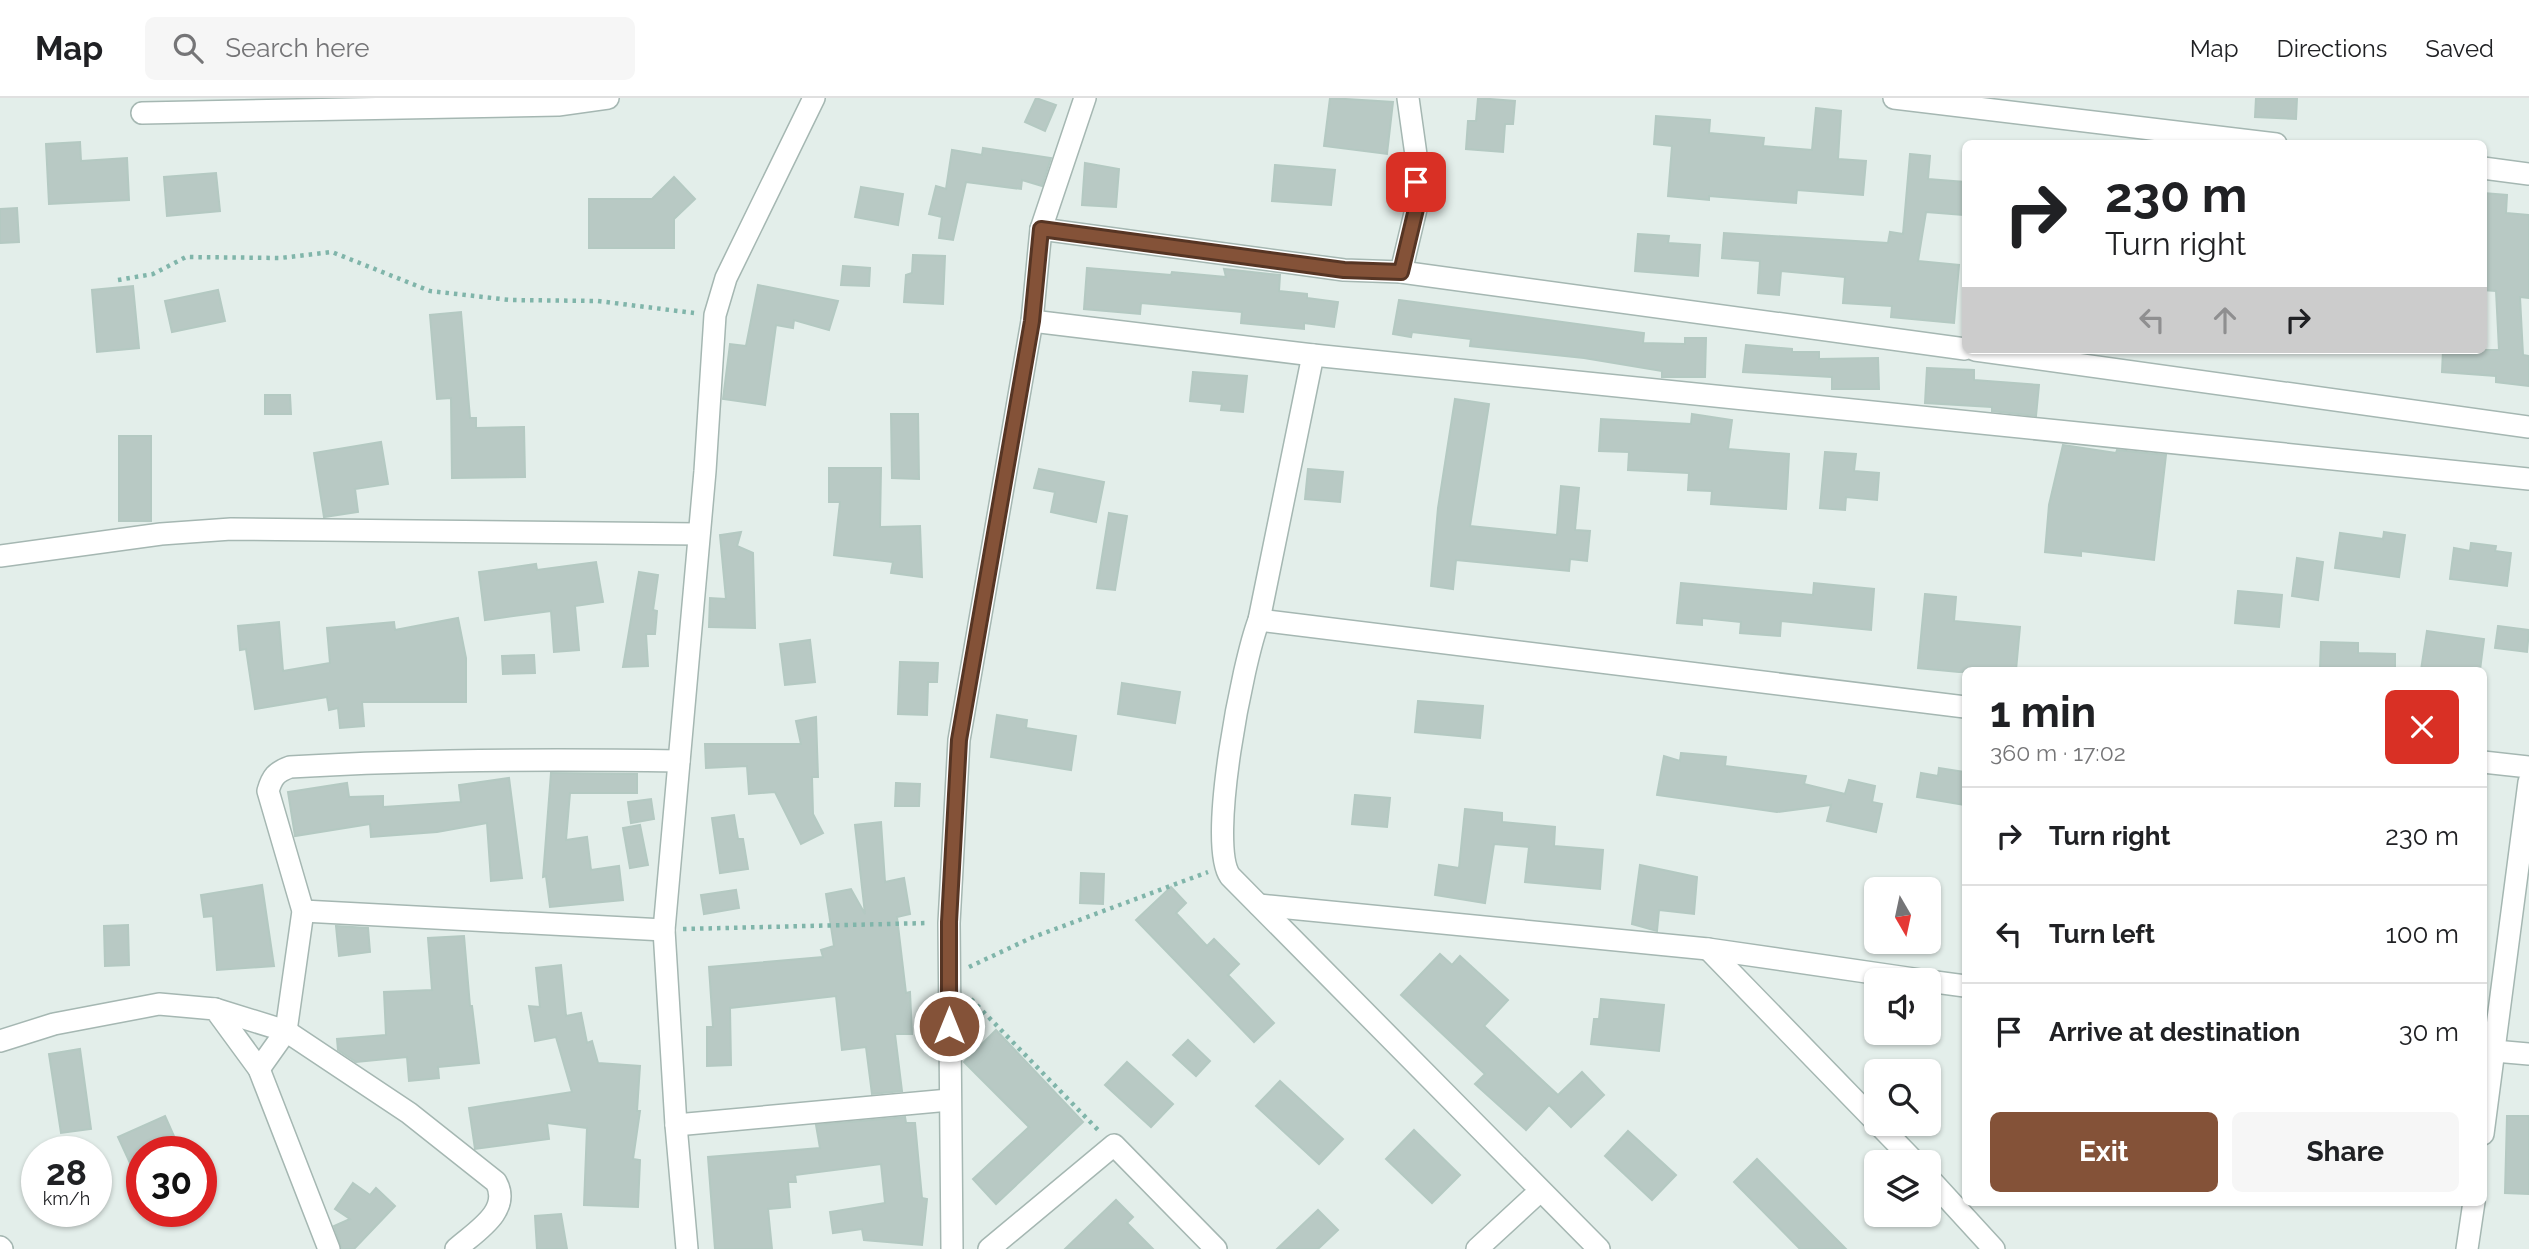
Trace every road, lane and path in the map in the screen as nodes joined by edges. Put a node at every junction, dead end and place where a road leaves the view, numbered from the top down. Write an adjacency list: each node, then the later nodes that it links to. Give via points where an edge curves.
1 (608, 98): 6 (street, via 558,105)
2 (814, 98): 13 (street, via 726,278)
3 (1085, 98): 10 (street)
4 (1408, 98): 11 (street, via 1416,155 1416,209)
5 (1894, 98): 7 (street)
6 (142, 113)
7 (2243, 140)
8 (2487, 169): 9 (street)
9 (2529, 174)
10 (1041, 229): 11 (street, via 1344,270); 14 (street)
11 (1401, 272): 15 (street)
12 (118, 280): 13 (path, via 140,278 186,257 280,258 332,252 430,291 510,300 598,301)
13 (715, 315): 20 (street)
14 (1032, 321): 17 (street); 31 (street, via 959,740)
15 (1962, 349)
16 (2004, 354): 18 (street)
17 (1313, 355): 19 (street); 22 (street)
18 (2529, 427)
19 (2529, 479)
20 (698, 534): 21 (street, via 231,529); 24 (street)
21 (0, 556)
22 (1259, 620): 23 (street); 28 (street, via 1247,655 1230,757 1222,827)
23 (1962, 707)
24 (679, 761): 30 (street, via 390,761 278,771 268,791); 32 (street)
25 (2487, 762): 26 (street)
26 (2529, 767)
27 (2529, 782): 41 (street)
28 (1225, 866): 29 (street); 35 (path, via 1031,938)
29 (1259, 905): 33 (street); 51 (street)
30 (303, 911): 32 (street); 39 (street)
31 (949, 922): 32 (path); 35 (street)
32 (664, 930): 47 (street)
33 (1709, 949): 34 (street); 46 (street)
34 (1864, 972)
35 (949, 976): 45 (street); 49 (path)
36 (1941, 983): 37 (street)
37 (1962, 986)
38 (215, 1009): 39 (street); 40 (street, via 159,1004 54,1024); 43 (street)
39 (286, 1031): 43 (street); 55 (street, via 409,1113 496,1182 501,1196 495,1214)
40 (0, 1041)
41 (2489, 1051): 42 (street); 44 (street)
42 (2529, 1054)
43 (259, 1069): 54 (street)
44 (2487, 1079)
45 (949, 1100): 47 (street); 57 (street)
46 (1864, 1110)
47 (676, 1125): 56 (street)
48 (1889, 1136): 50 (street)
49 (1114, 1145): 58 (street); 59 (street)
50 (1903, 1150)
51 (1540, 1191): 60 (street); 61 (street)
52 (1941, 1191): 62 (street)
53 (2472, 1206): 63 (street)
54 (329, 1249)
55 (456, 1249)
56 (687, 1249)
57 (952, 1249)
58 (989, 1249)
59 (1216, 1249)
60 (1477, 1249)
61 (1599, 1249)
62 (1994, 1249)
63 (2467, 1249)

